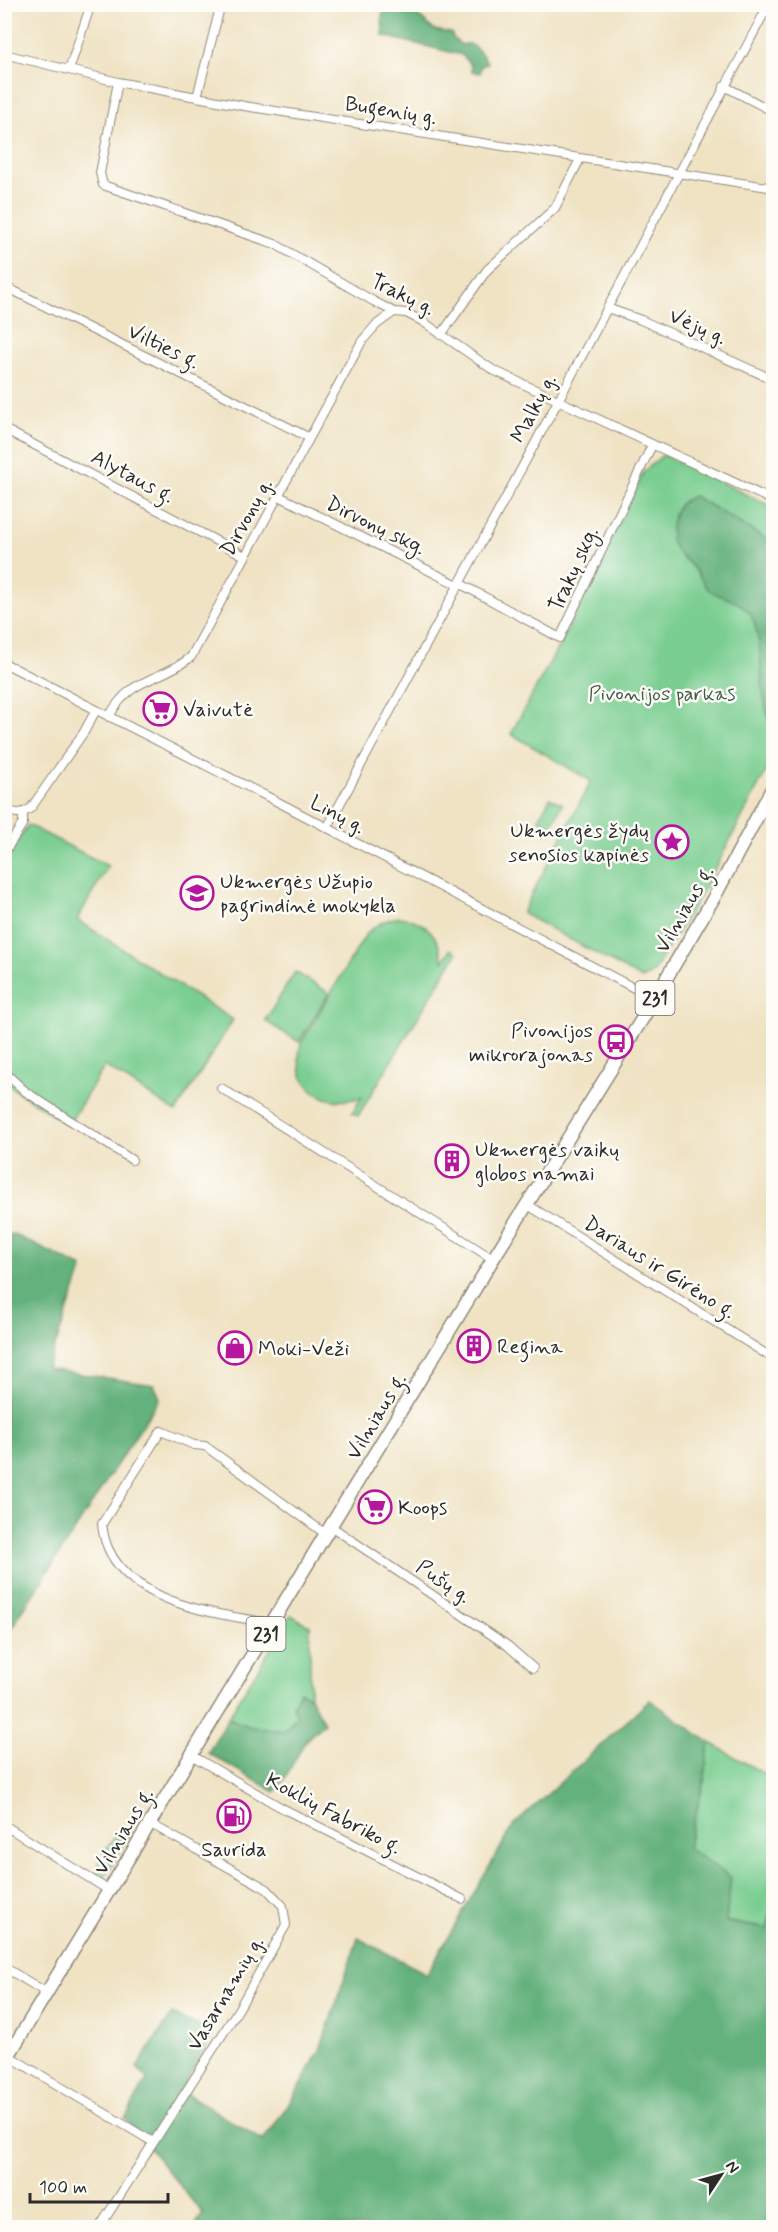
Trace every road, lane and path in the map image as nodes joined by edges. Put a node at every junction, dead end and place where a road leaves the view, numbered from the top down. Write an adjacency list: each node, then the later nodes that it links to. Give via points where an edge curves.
1 (91, 4): 5 (street)
2 (221, 4): 8 (street)
3 (769, 4): 7 (street, Malkų g.)
4 (4, 54): 5 (street, Bugenių g.)
5 (69, 70): 6 (street, Bugenių g.)
6 (118, 82): 8 (street, Bugenių g.); 16 (street, Trakų g., via 100,173 103,185 275,244)
7 (724, 86): 9 (street); 11 (street, Malkų g.)
8 (197, 97): 10 (street, Bugenių g.)
9 (774, 112)
10 (580, 159): 11 (street, Bugenių g.); 17 (street, via 555,208 487,270)
11 (678, 173): 12 (street, Bugenių g.); 15 (street, Malkų g.)
12 (774, 188)
13 (7, 287): 14 (street); 21 (street, Vilties g.)
14 (4, 299)
15 (607, 308): 18 (street, Vėjų g.); 19 (street, Malkų g.)
16 (394, 312): 17 (street, Trakų g., via 406,313); 21 (street, Dirvonų g., via 362,341)
17 (441, 335): 19 (street, Trakų g., via 493,370)
18 (774, 380)
19 (558, 401): 22 (street, Trakų g.); 26 (street, Malkų g.)
20 (4, 429): 25 (street, Alytaus g.)
21 (308, 437): 23 (street, Dirvonų g.)
22 (652, 445): 24 (street, Trakų g.); 26 (street, Trakų skg., via 560,638)
23 (279, 496): 25 (street, Dirvonų g.); 26 (street, Dirvonų skg.)
24 (774, 501)
25 (245, 556): 29 (street, Dirvonų g., via 191,657 180,666 137,684)
26 (459, 584): 33 (street, Malkų g.)
27 (4, 663): 28 (street, Linų g.)
28 (96, 710): 29 (street, Linų g.); 32 (street, via 31,808)
29 (109, 717): 33 (street, Linų g.)
30 (774, 785): 35 (main road, Vilniaus g. / 231)
31 (4, 809): 32 (street)
32 (23, 813): 34 (street, via 23,823)
33 (327, 828): 35 (street, Linų g.)
34 (4, 853)
35 (654, 999): 39 (main road, Vilniaus g. / 231)
36 (4, 1072): 38 (street, via 26,1092)
37 (221, 1088): 40 (street)
38 (132, 1160)
39 (528, 1205): 40 (main road, Vilniaus g. / 231); 41 (street, Dariaus ir Girėno g.)
40 (493, 1259): 42 (main road, Vilniaus g. / 231)
41 (774, 1359)
42 (330, 1531): 43 (main road, Vilniaus g. / 231); 43 (street, Pušų g., via 205,1446 160,1431 102,1524 104,1541 126,1576 171,1601 217,1615); 44 (street, Pušų g., via 508,1646)
43 (273, 1623): 45 (main road, Vilniaus g. / 231)
44 (533, 1668)
45 (191, 1755): 46 (main road, Vilniaus g. / 231); 49 (street, Koklių Fabriko g., via 282,1808)
46 (151, 1824): 48 (main road, Vilniaus g. / 231); 53 (street, Vasarnamių g., via 267,1889 283,1906 286,1925 238,2010)
47 (4, 1825): 48 (street)
48 (110, 1891): 51 (main road, Vilniaus g. / 231)
49 (462, 1899)
50 (4, 1967): 51 (street)
51 (47, 1993): 52 (main road, Vilniaus g. / 231)
52 (7, 2060): 53 (street)
53 (153, 2142): 54 (street, Vasarnamių g.)
54 (99, 2228)

